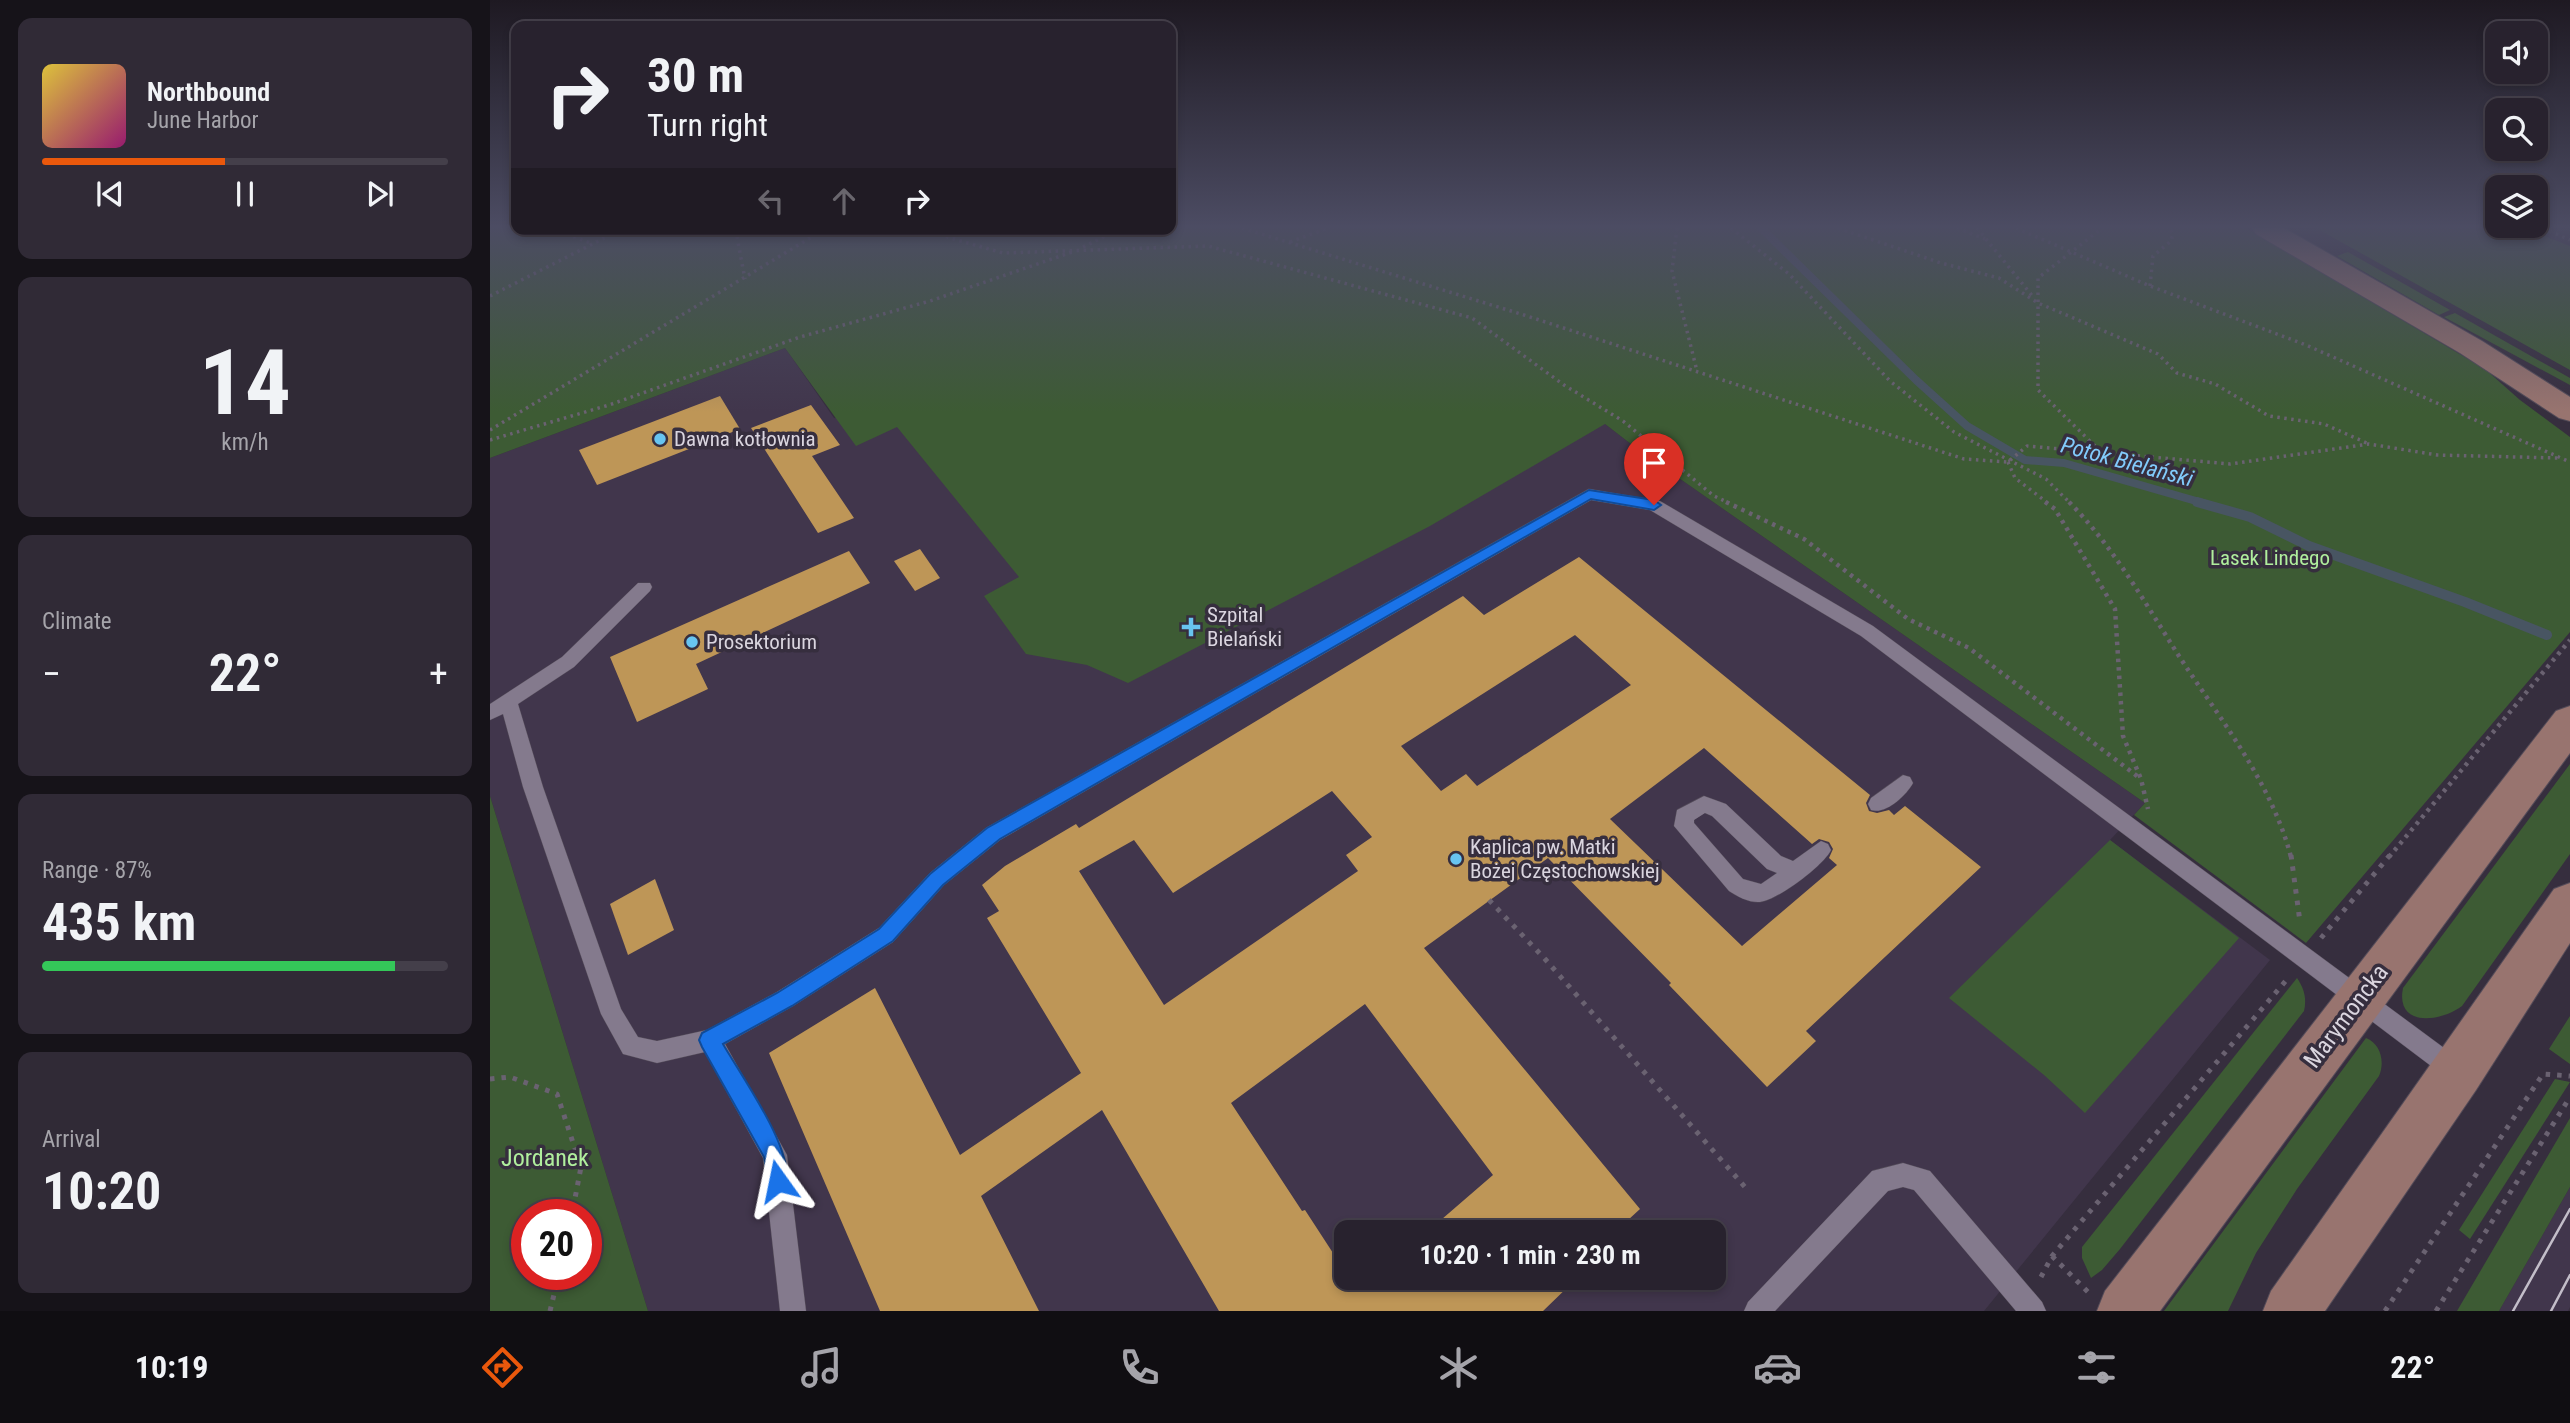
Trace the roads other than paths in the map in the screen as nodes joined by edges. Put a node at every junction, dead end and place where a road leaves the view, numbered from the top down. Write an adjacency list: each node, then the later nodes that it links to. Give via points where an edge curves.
1 (2371, 289): 2 (main road)
2 (2471, 347): 3 (main road); 4 (main road)
3 (2570, 395)
4 (2570, 411)
5 (644, 587): 6 (lane, via 568,662)
6 (499, 707): 14 (lane, via 533,787 612,1014 631,1046 657,1052)
7 (2570, 722): 13 (main road, Marymoncka)
8 (1903, 783): 9 (lane)
9 (1878, 804)
10 (1821, 850): 11 (lane)
11 (1796, 870): 11 (lane, via 1773,863 1719,810 1704,804 1684,816 1684,827 1747,892 1764,893)
12 (2570, 904): 15 (main road)
13 (2359, 998): 14 (lane, via 1867,631 1654,505 1589,494 993,834 937,879 886,935); 15 (lane); 16 (main road, Marymoncka)
14 (710, 1040): 17 (lane, via 775,1155)
15 (2458, 1072): 20 (main road)
16 (2111, 1306)
17 (793, 1311)
18 (1757, 1311): 19 (lane, via 1881,1180 1903,1175 1921,1180)
19 (2033, 1311)
20 (2291, 1311)

